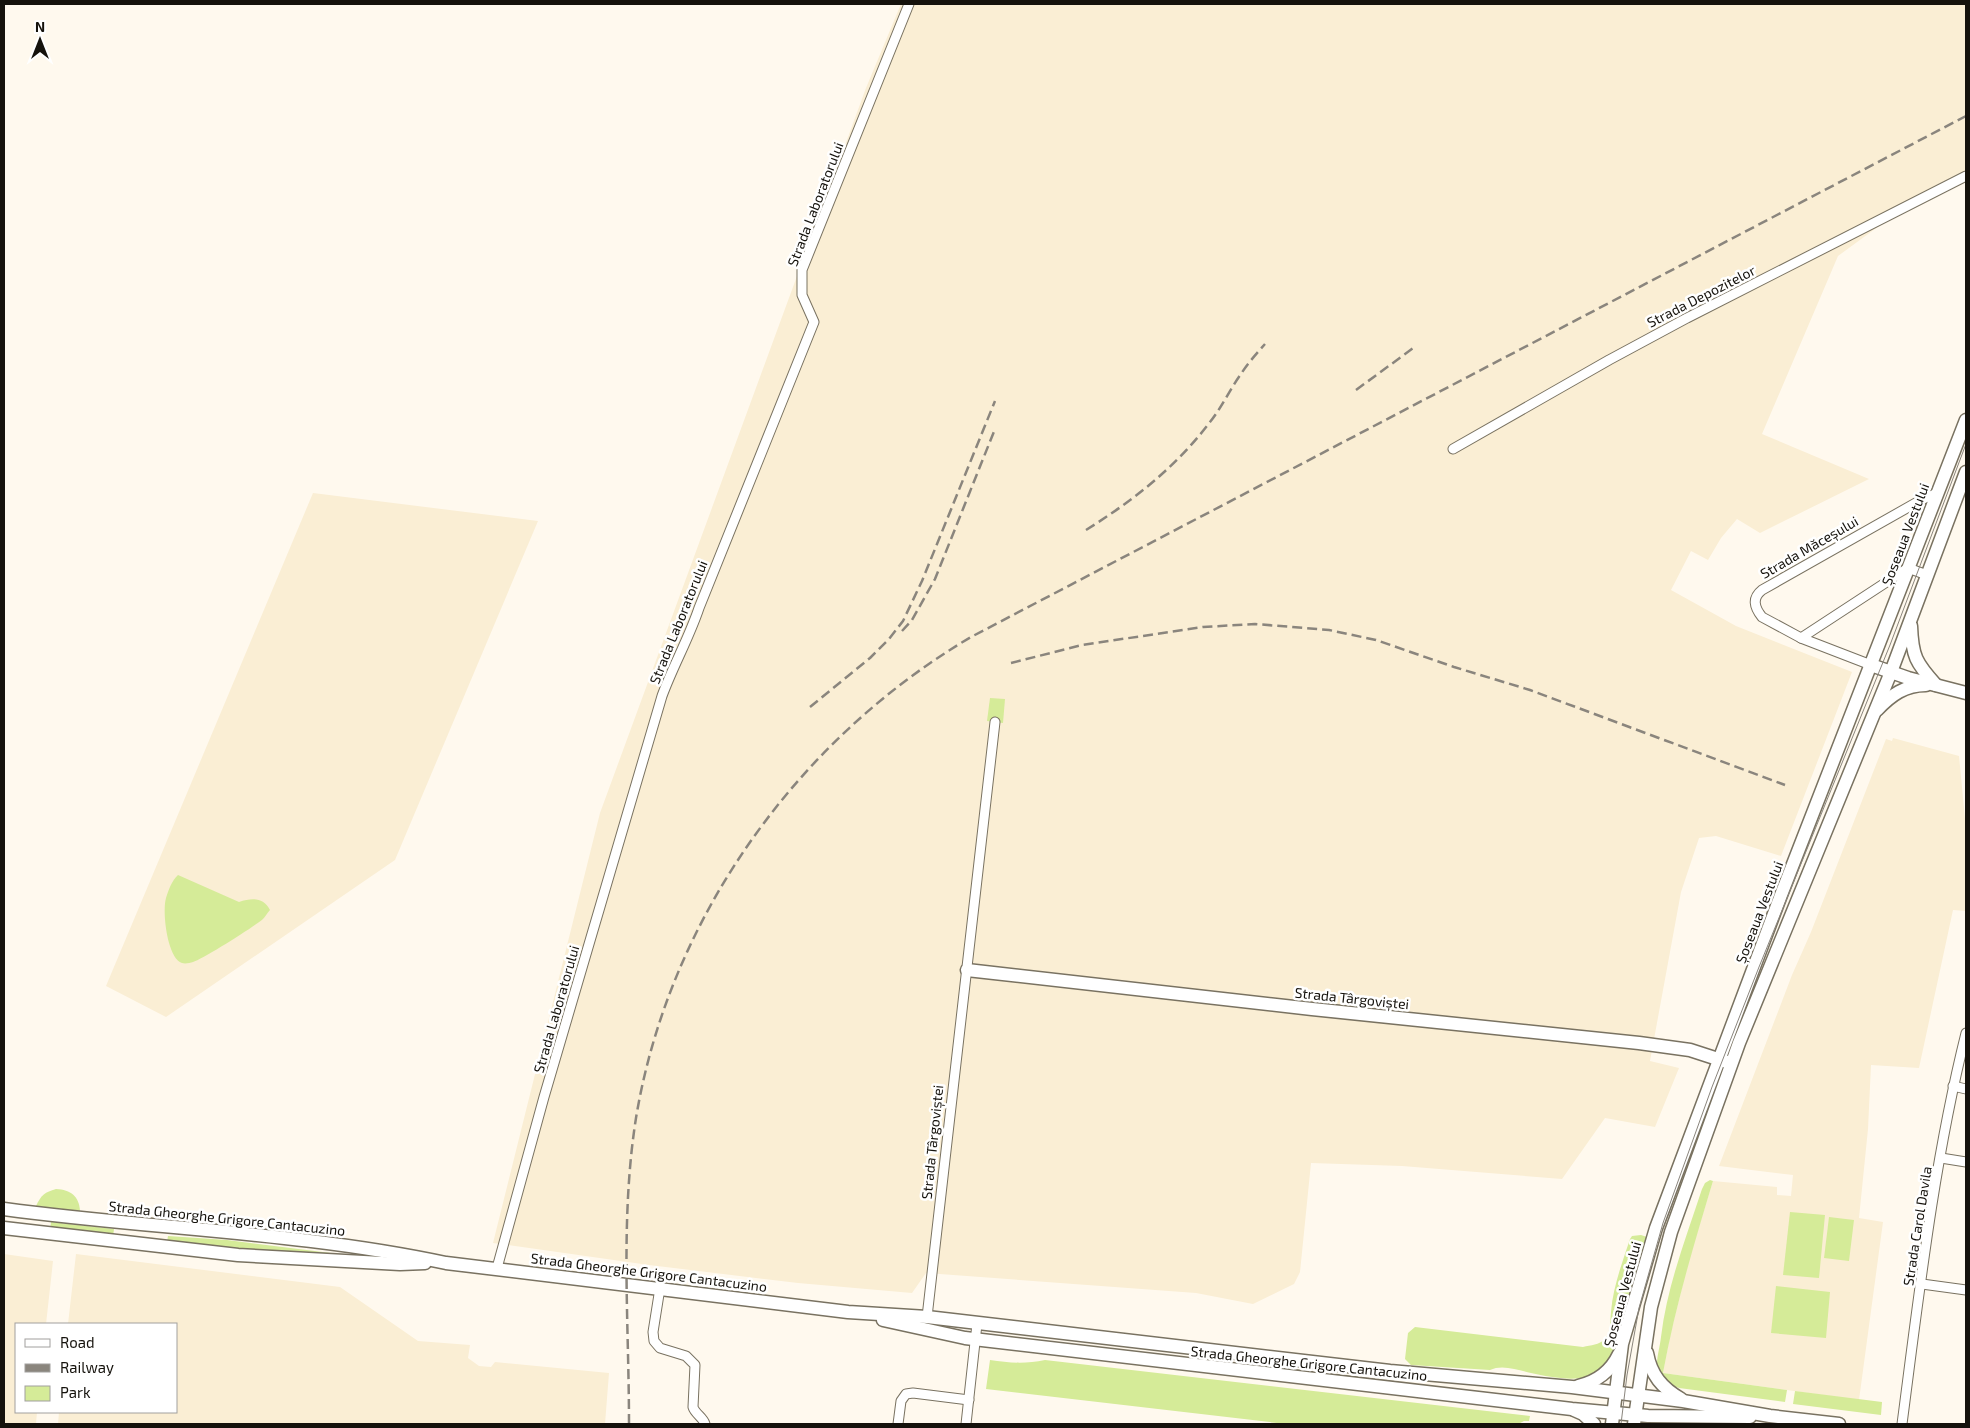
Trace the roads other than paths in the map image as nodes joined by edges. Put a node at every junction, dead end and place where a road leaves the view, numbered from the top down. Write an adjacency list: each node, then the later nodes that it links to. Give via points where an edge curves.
1 (909, 4): 31 (street, Strada Laboratorului, via 802,270 802,295 814,322 692,629 662,696)
2 (1966, 176): 4 (street, Strada Depozitelor, via 1687,318)
3 (1966, 420): 6 (main road, Șoseaua Vestului)
4 (1454, 449)
5 (1966, 472): 8 (main road)
6 (1937, 493): 7 (main road, Șoseaua Vestului); 10 (street, Strada Măceșului, via 1757,594 1756,607 1762,617)
7 (1908, 568): 8 (street); 10 (street); 11 (main road, Șoseaua Vestului)
8 (1927, 575): 9 (main road)
9 (1911, 620): 12 (main road); 13 (main road, via 1913,653)
10 (1801, 638): 11 (street)
11 (1871, 665): 12 (main road); 19 (main road, Șoseaua Vestului)
12 (1891, 672): 13 (main road); 15 (main road)
13 (1936, 685): 14 (main road); 15 (main road, via 1919,685 1898,692)
14 (1966, 692)
15 (1873, 713): 22 (main road)
16 (995, 722): 17 (street, Strada Târgoviștei)
17 (968, 970): 20 (main road, Strada Târgoviștei); 35 (street, Strada Târgoviștei)
18 (1966, 1033): 24 (street, Strada Carol Davila)
19 (1726, 1038): 20 (main road, via 1706,1048); 21 (main road, Șoseaua Vestului)
20 (1690, 1050): 21 (main road, Strada Târgoviștei); 23 (main road)
21 (1719, 1059): 22 (main road, Strada Târgoviștei); 23 (main road, Șoseaua Vestului)
22 (1732, 1064): 39 (main road, via 1671,1232)
23 (1712, 1076): 38 (main road, Șoseaua Vestului, via 1656,1228)
24 (1953, 1086): 25 (street); 26 (street, Strada Carol Davila)
25 (1966, 1089)
26 (1941, 1158): 27 (street); 32 (street, Strada Carol Davila)
27 (1966, 1162)
28 (4, 1209): 30 (main road, Strada Gheorghe Grigore Cantacuzino, via 271,1237 401,1253)
29 (4, 1228): 30 (main road, Strada Gheorghe Grigore Cantacuzino, via 238,1255 400,1264)
30 (446, 1263): 31 (main road, Strada Gheorghe Grigore Cantacuzino)
31 (497, 1268): 33 (main road, Strada Gheorghe Grigore Cantacuzino)
32 (1922, 1284): 34 (street); 57 (street, Strada Carol Davila)
33 (660, 1288): 35 (main road, Strada Gheorghe Grigore Cantacuzino); 51 (street, via 654,1342 660,1348 686,1356 694,1364 693,1407)
34 (1966, 1290)
35 (927, 1324): 36 (main road, Strada Gheorghe Grigore Cantacuzino); 37 (main road, Strada Gheorghe Grigore Cantacuzino)
36 (977, 1324): 37 (street); 40 (main road, Strada Gheorghe Grigore Cantacuzino, via 1390,1371)
37 (976, 1340): 43 (street); 45 (main road, Strada Gheorghe Grigore Cantacuzino)
38 (1622, 1344): 40 (main road, via 1618,1356 1602,1375 1588,1384); 41 (main road, Șoseaua Vestului)
39 (1645, 1344): 42 (main road); 44 (main road, via 1648,1361 1659,1384)
40 (1572, 1387): 41 (main road, Strada Gheorghe Grigore Cantacuzino)
41 (1616, 1393): 42 (main road, Strada Gheorghe Grigore Cantacuzino); 48 (main road, Șoseaua Vestului)
42 (1638, 1396): 44 (main road, Strada Gheorghe Grigore Cantacuzino); 49 (main road)
43 (969, 1400): 52 (street, via 906,1394 901,1402); 53 (street)
44 (1683, 1401): 46 (main road, Strada Gheorghe Grigore Cantacuzino)
45 (1572, 1409): 48 (main road, Strada Gheorghe Grigore Cantacuzino); 54 (main road)
46 (1770, 1416): 50 (main road, Strada Gheorghe Grigore Cantacuzino); 56 (main road, Strada Gheorghe Grigore Cantacuzino)
47 (1670, 1417): 49 (main road, Strada Gheorghe Grigore Cantacuzino); 50 (main road, Strada Gheorghe Grigore Cantacuzino); 55 (main road)
48 (1613, 1419): 49 (main road, Strada Gheorghe Grigore Cantacuzino)
49 (1634, 1420)
50 (1724, 1421)
51 (705, 1424)
52 (898, 1424)
53 (966, 1424)
54 (1594, 1424)
55 (1658, 1424)
56 (1839, 1424)
57 (1902, 1424)

